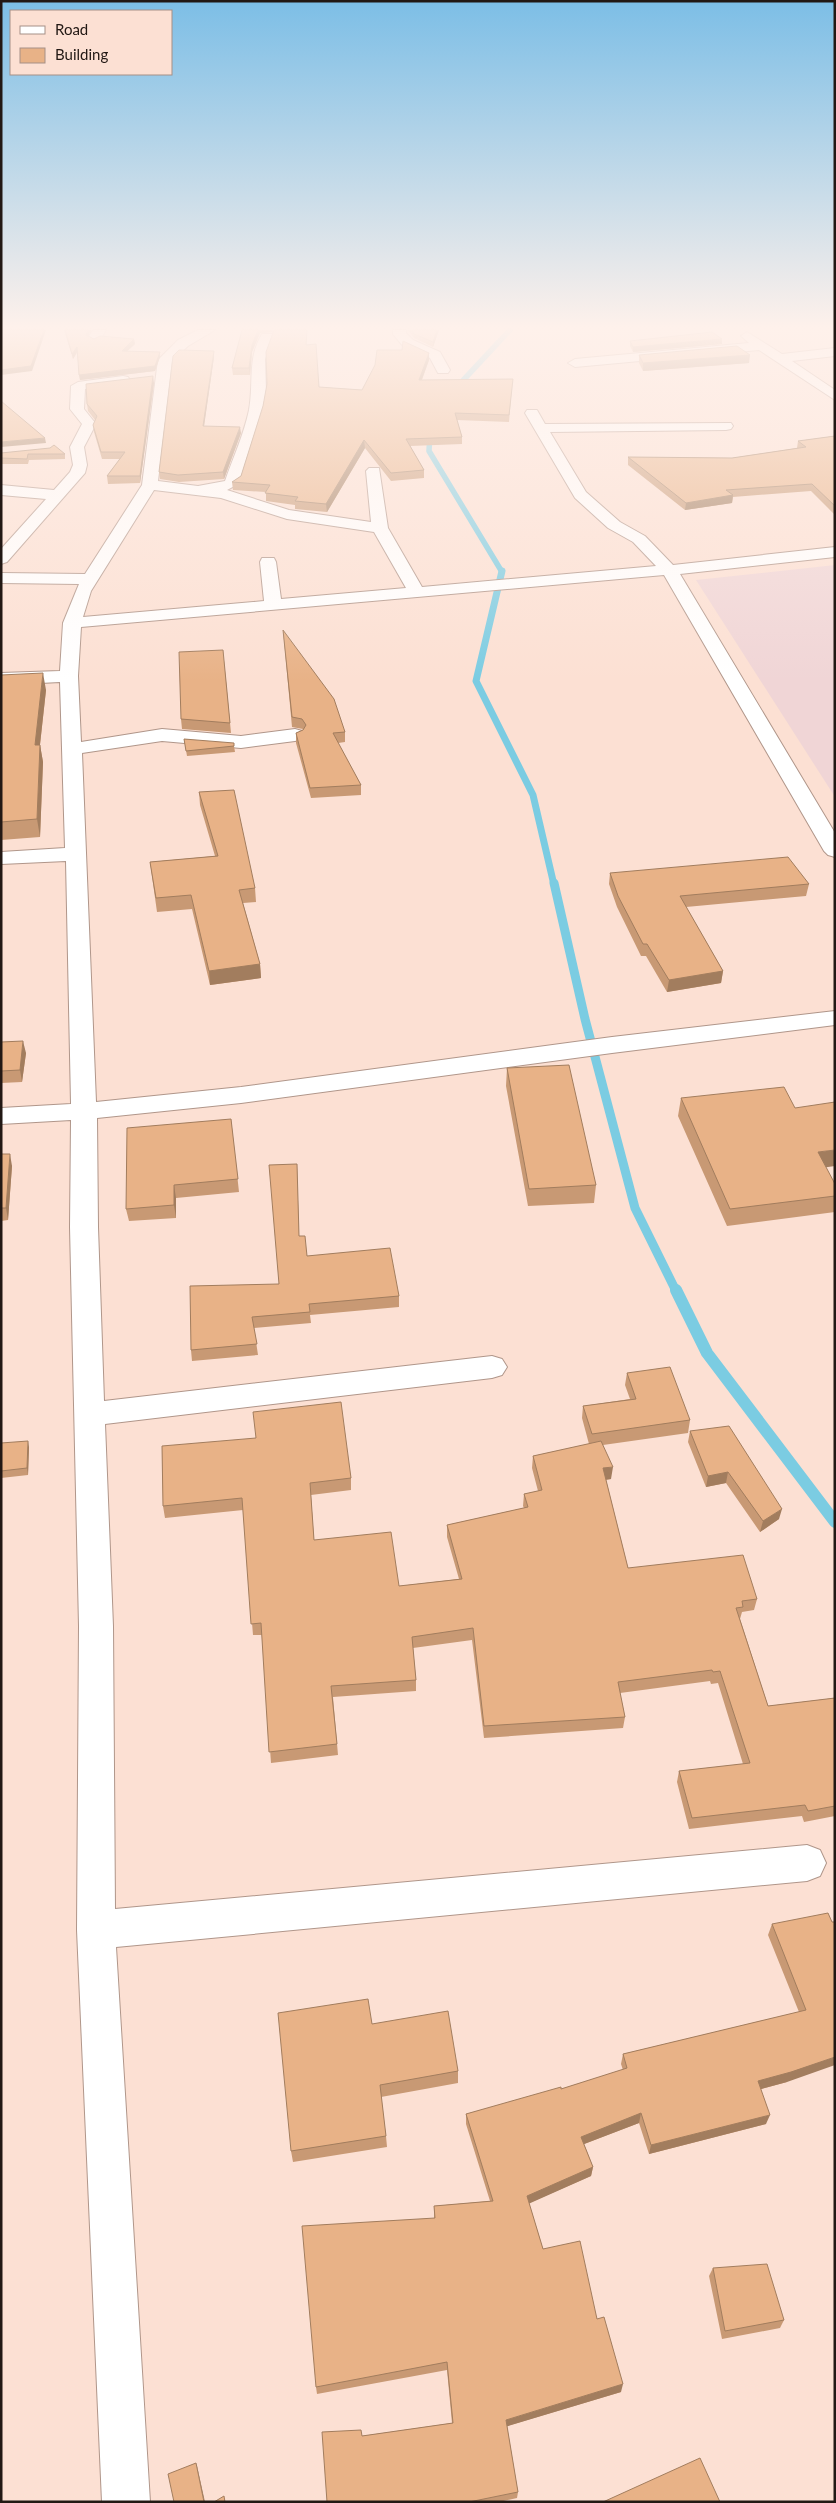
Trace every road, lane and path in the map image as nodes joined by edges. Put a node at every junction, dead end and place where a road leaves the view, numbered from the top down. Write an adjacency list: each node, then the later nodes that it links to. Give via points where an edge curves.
1 (77, 447): 9 (street, via 80,465 77,473)
2 (153, 447): 6 (street)
3 (243, 447): 8 (street, via 232,483)
4 (552, 447): 14 (street, via 580,496 614,525 639,539)
5 (374, 471): 10 (street)
6 (150, 486): 8 (street); 16 (street)
7 (1, 490): 9 (street)
8 (200, 491): 10 (street, via 223,494 287,514)
9 (56, 495): 12 (street)
10 (380, 528): 17 (street)
11 (835, 552): 14 (street)
12 (1, 559)
13 (268, 562): 18 (street)
14 (669, 570): 17 (street); 24 (street)
15 (1, 578): 16 (street)
16 (90, 579): 19 (street)
17 (417, 593): 18 (street)
18 (273, 605): 19 (street)
19 (72, 623): 20 (street)
20 (68, 676): 21 (street); 23 (street)
21 (1, 679)
22 (294, 735): 23 (street, via 241,742 162,735)
23 (72, 749): 25 (street)
24 (835, 851)
25 (76, 854): 26 (street); 28 (street)
26 (1, 858)
27 (835, 1018): 28 (street, via 572,1049 246,1095)
28 (84, 1112): 29 (street); 31 (street)
29 (1, 1116)
30 (492, 1366): 31 (street)
31 (89, 1414): 33 (street, via 96,1626)
32 (807, 1862): 33 (street)
33 (96, 1930): 34 (street)
34 (126, 2502)

